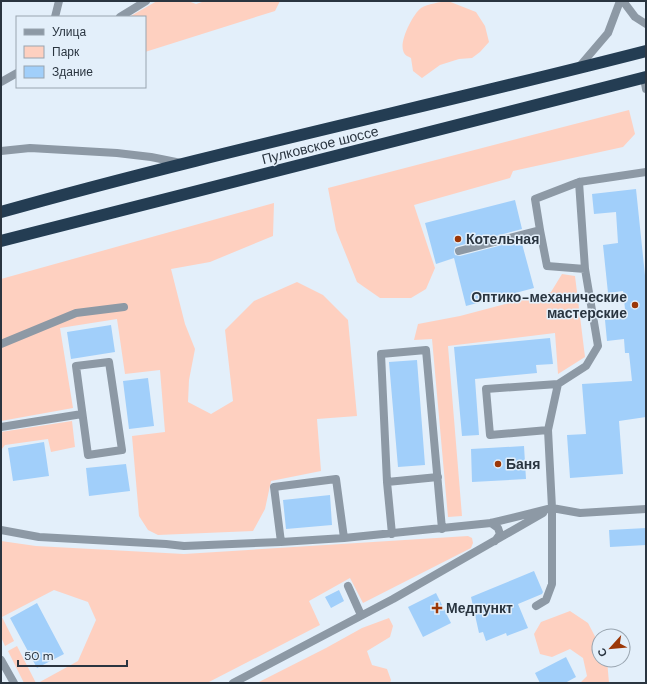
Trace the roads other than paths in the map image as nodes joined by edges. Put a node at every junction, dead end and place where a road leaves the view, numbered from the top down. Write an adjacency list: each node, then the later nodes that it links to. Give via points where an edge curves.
1 (59, 1): 4 (street)
2 (146, 1): 5 (street)
3 (622, 1): 6 (street); 8 (street, via 608,33)
4 (55, 16)
5 (122, 16)
6 (646, 24)
7 (646, 51): 8 (highway, Пулковское шоссе)
8 (578, 68): 13 (highway, Пулковское шоссе)
9 (16, 73): 11 (street)
10 (645, 81): 18 (highway, Пулковское шоссе)
11 (1, 82)
12 (1, 151): 13 (street, Пулковское шоссе, via 30,148 117,153)
13 (184, 164): 16 (highway, Пулковское шоссе)
14 (646, 172): 15 (street)
15 (579, 182): 17 (street, via 535,199); 20 (street)
16 (1, 212)
17 (540, 230): 19 (street); 20 (street, via 547,266)
18 (1, 241)
19 (459, 251)
20 (585, 268): 23 (street, via 598,346 586,366)
21 (124, 307): 22 (street, via 76,314)
22 (1, 344)
23 (558, 384): 26 (street); 26 (street, via 486,389 490,435)
24 (82, 414): 24 (street, via 76,366 109,362 122,450 88,455); 25 (street)
25 (1, 427)
26 (548, 430): 29 (street)
27 (438, 477): 28 (street); 28 (street, via 426,350 381,354); 32 (street)
28 (387, 482): 34 (street)
29 (552, 508): 30 (street, via 580,513); 31 (street); 36 (street); 39 (street, via 552,584 546,600)
30 (646, 509)
31 (491, 523): 32 (street); 36 (street, via 498,528 500,534)
32 (442, 528): 34 (street)
33 (1, 530): 37 (street, via 39,536 184,546)
34 (392, 534): 35 (street)
35 (344, 538): 37 (street); 37 (street, via 336,479 274,487)
36 (495, 541): 40 (street)
37 (281, 542)
38 (348, 586): 40 (street)
39 (536, 606)
40 (361, 615): 43 (street)
41 (1, 660): 42 (street)
42 (14, 683)
43 (233, 683)

